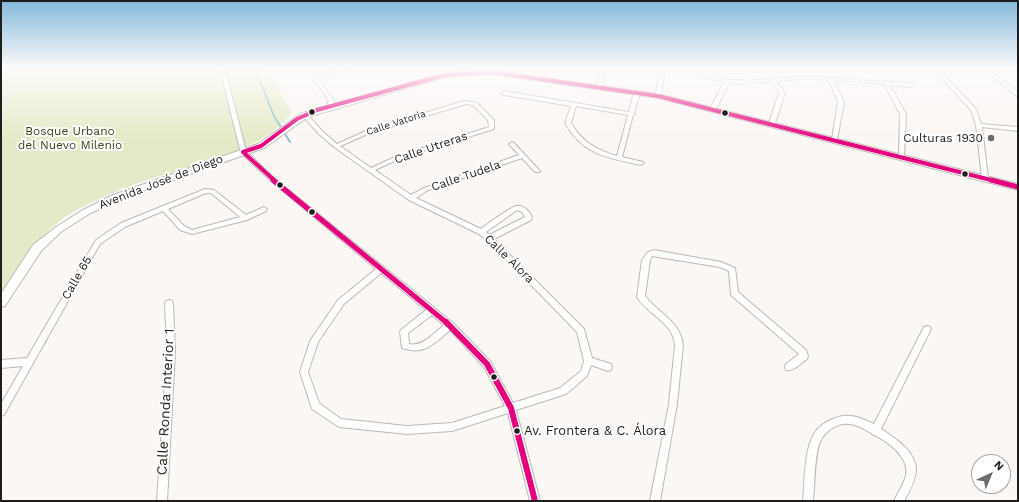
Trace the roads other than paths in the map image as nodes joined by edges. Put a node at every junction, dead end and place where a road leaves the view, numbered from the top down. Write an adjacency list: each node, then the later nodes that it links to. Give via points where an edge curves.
1 (228, 92): 26 (street)
2 (324, 92): 14 (street)
3 (379, 92): 14 (street, Avenida José de Diego)
4 (637, 92): 17 (street)
5 (639, 92): 13 (street, Avenida José de Diego)
6 (659, 92): 13 (street)
7 (721, 92): 16 (street)
8 (782, 92): 19 (street)
9 (837, 92): 23 (street, via 841,102)
10 (891, 92): 28 (street, via 903,114)
11 (957, 92): 20 (street, via 974,110)
12 (504, 93): 15 (street)
13 (658, 96): 16 (street, Avenida José de Diego)
14 (331, 105): 18 (street, Avenida José de Diego)
15 (574, 105): 17 (street); 29 (street, via 568,123 572,132 594,151)
16 (713, 109): 19 (street, Avenida José de Diego)
17 (632, 114): 29 (street)
18 (305, 115): 25 (street, Calle Álora); 26 (street, Avenida José de Diego, via 261,146)
19 (772, 123): 23 (street, Avenida José de Diego)
20 (979, 126): 22 (street); 33 (street)
21 (492, 128): 25 (street, Calle Vatoria, via 491,120 476,104 466,102 368,132); 31 (street, Calle Utreras, via 399,157)
22 (1018, 129)
23 (835, 139): 28 (street, Avenida José de Diego)
24 (512, 144): 27 (street)
25 (336, 146): 31 (street, Calle Álora)
26 (243, 152): 41 (street); 42 (street, Avenida José de Diego, via 116,196 86,212 59,229 37,248)
27 (523, 156): 32 (street); 35 (street, Calle Tudela, via 426,189)
28 (902, 156): 33 (street, Avenida José de Diego)
29 (620, 158): 30 (street)
30 (641, 163)
31 (371, 170): 35 (street, Calle Álora)
32 (537, 171)
33 (985, 178): 34 (street, Avenida José de Diego)
34 (1018, 187)
35 (411, 198): 39 (street, Calle Álora)
36 (164, 208): 38 (street, via 182,228 192,232); 38 (street, Calle 65, via 212,191); 48 (street, Calle 65, via 123,225 98,242)
37 (264, 209): 38 (street)
38 (246, 218)
39 (481, 232): 40 (street, Calle Álora); 40 (street, via 516,208 528,213 529,218)
40 (489, 238): 47 (street, Calle Álora, via 581,331)
41 (381, 268): 44 (street); 52 (street, via 341,302 314,341 304,372 315,406 339,423 407,430 452,427)
42 (1, 303)
43 (169, 303): 55 (street, Calle Ronda Interior 1, via 171,351)
44 (432, 310): 45 (street); 45 (street, via 404,332 405,346 412,349 423,347)
45 (450, 325): 52 (street, via 487,364)
46 (927, 329): 54 (street)
47 (588, 361): 50 (street); 52 (street, via 584,373 563,391)
48 (28, 362): 49 (street); 53 (street, Calle 65)
49 (1, 364)
50 (608, 367)
51 (789, 367): 57 (street, via 804,356 803,352 734,293 732,270 722,265 650,254 646,260 640,297 672,327 678,337 679,346 676,389)
52 (510, 408): 56 (street)
53 (1, 412)
54 (875, 431): 58 (street, via 864,424 847,419 833,422 824,430 817,438 815,446); 59 (street, via 895,443 908,456 912,467)
55 (162, 501)
56 (535, 501)
57 (655, 501)
58 (808, 501)
59 (899, 501)

